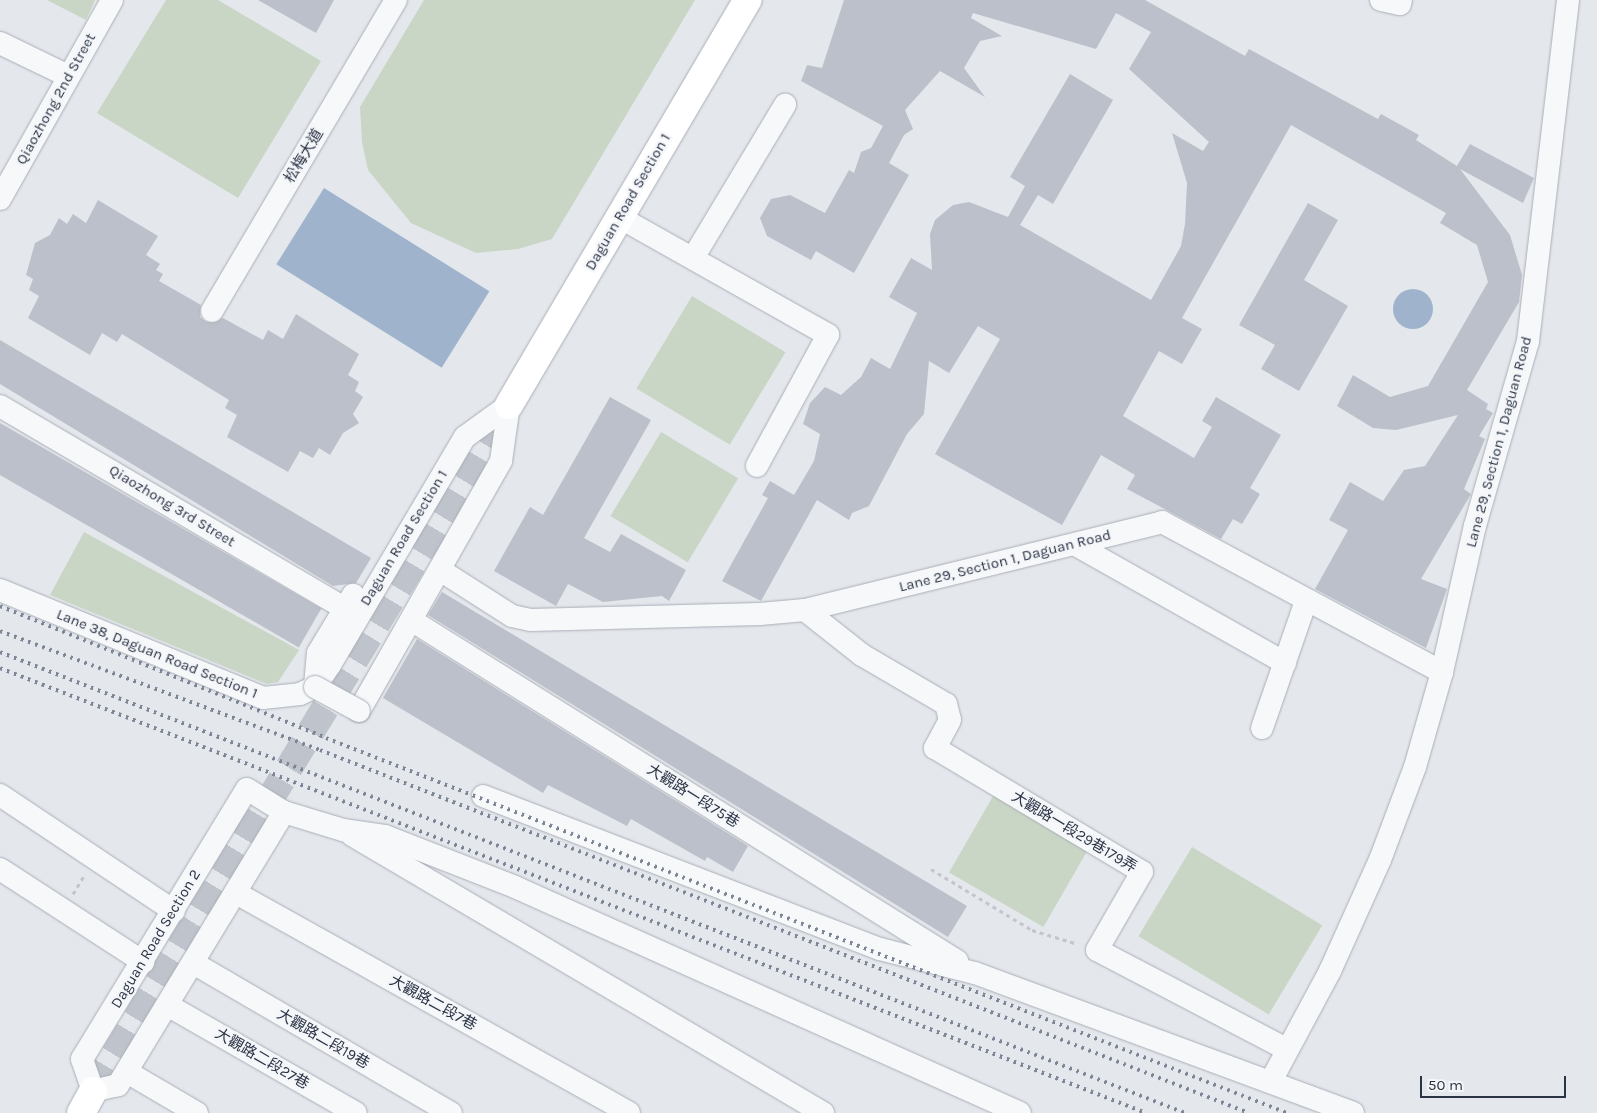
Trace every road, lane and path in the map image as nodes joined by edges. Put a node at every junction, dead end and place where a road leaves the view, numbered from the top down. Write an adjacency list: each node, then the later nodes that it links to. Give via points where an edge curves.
1 (112, 0): 6 (street, Qiaozhong 2nd Street)
2 (396, 0): 11 (street, 松梅大道)
3 (748, 0): 9 (main road, Daguan Road Section 1)
4 (1568, 0): 24 (street, Lane 29, Section 1, Daguan Road, via 1528,341 1475,526)
5 (0, 42): 6 (street)
6 (68, 76): 8 (street, Qiaozhong 2nd Street)
7 (785, 105): 10 (street)
8 (1, 195)
9 (620, 217): 10 (street); 12 (main road, Daguan Road Section 1)
10 (693, 258): 14 (street, via 828,335)
11 (212, 311)
12 (509, 405): 16 (street, Daguan Road Section 1, via 465,437); 17 (street, Daguan Road Section 1, via 501,461)
13 (0, 406): 20 (street, Qiaozhong 3rd Street)
14 (757, 466)
15 (1076, 545): 19 (street, Lane 29, Section 1, Daguan Road, via 1162,522); 21 (street, Lane 29, Section 1, Daguan Road); 23 (street)
16 (387, 566): 20 (street, via 373,572); 25 (street, Daguan Road Section 1)
17 (440, 570): 21 (street, Lane 29, Section 1, Daguan Road, via 512,616 532,620); 22 (street, Daguan Road Section 1)
18 (0, 590): 25 (street, Lane 38, Daguan Road Section 1, via 263,698 282,699)
19 (1306, 601): 23 (street); 24 (street, Lane 29, Section 1, Daguan Road)
20 (343, 607): 25 (street, via 318,653)
21 (805, 610): 37 (street, 大觀路一段29巷179弄, via 862,655 946,704 950,720 935,748 1142,872)
22 (411, 620): 25 (street, Daguan Road Section 1, bridge, via 359,711); 40 (street, 大觀路一段75巷)
23 (1285, 663): 26 (street)
24 (1442, 672): 42 (street, Lane 29, Section 1, Daguan Road, via 1416,767 1380,860 1330,971)
25 (315, 687)
26 (1262, 728)
27 (0, 795): 31 (street)
28 (482, 796): 40 (street, via 880,949)
29 (284, 812): 30 (street); 34 (street, Daguan Road Section 2); 36 (street, Daguan Road Section 2, via 246,789)
30 (342, 830): 50 (street); 51 (street, via 385,836 515,887)
31 (95, 858): 35 (path); 36 (street)
32 (0, 869): 35 (street)
33 (931, 869): 37 (path, via 1032,930)
34 (236, 893): 39 (street, Daguan Road Section 2); 49 (street, 大觀路二段7巷)
35 (63, 910): 38 (street)
36 (174, 911): 38 (street, Daguan Road Section 2)
37 (1097, 950): 42 (street)
38 (143, 962): 45 (street, Daguan Road Section 2, via 82,1059)
39 (195, 964): 41 (street, Daguan Road Section 2); 48 (street, 大觀路二段19巷)
40 (975, 973): 44 (street)
41 (169, 1006): 43 (street, Daguan Road Section 2); 47 (street, 大觀路二段27巷)
42 (1286, 1049): 44 (street, Lane 29, Section 1, Daguan Road)
43 (127, 1072): 45 (street, Daguan Road Section 2, via 118,1085); 46 (street)
44 (1271, 1081): 52 (street)
45 (87, 1102)
46 (197, 1113)
47 (356, 1113)
48 (452, 1113)
49 (629, 1113)
50 (823, 1113)
51 (1020, 1113)
52 (1353, 1113)

